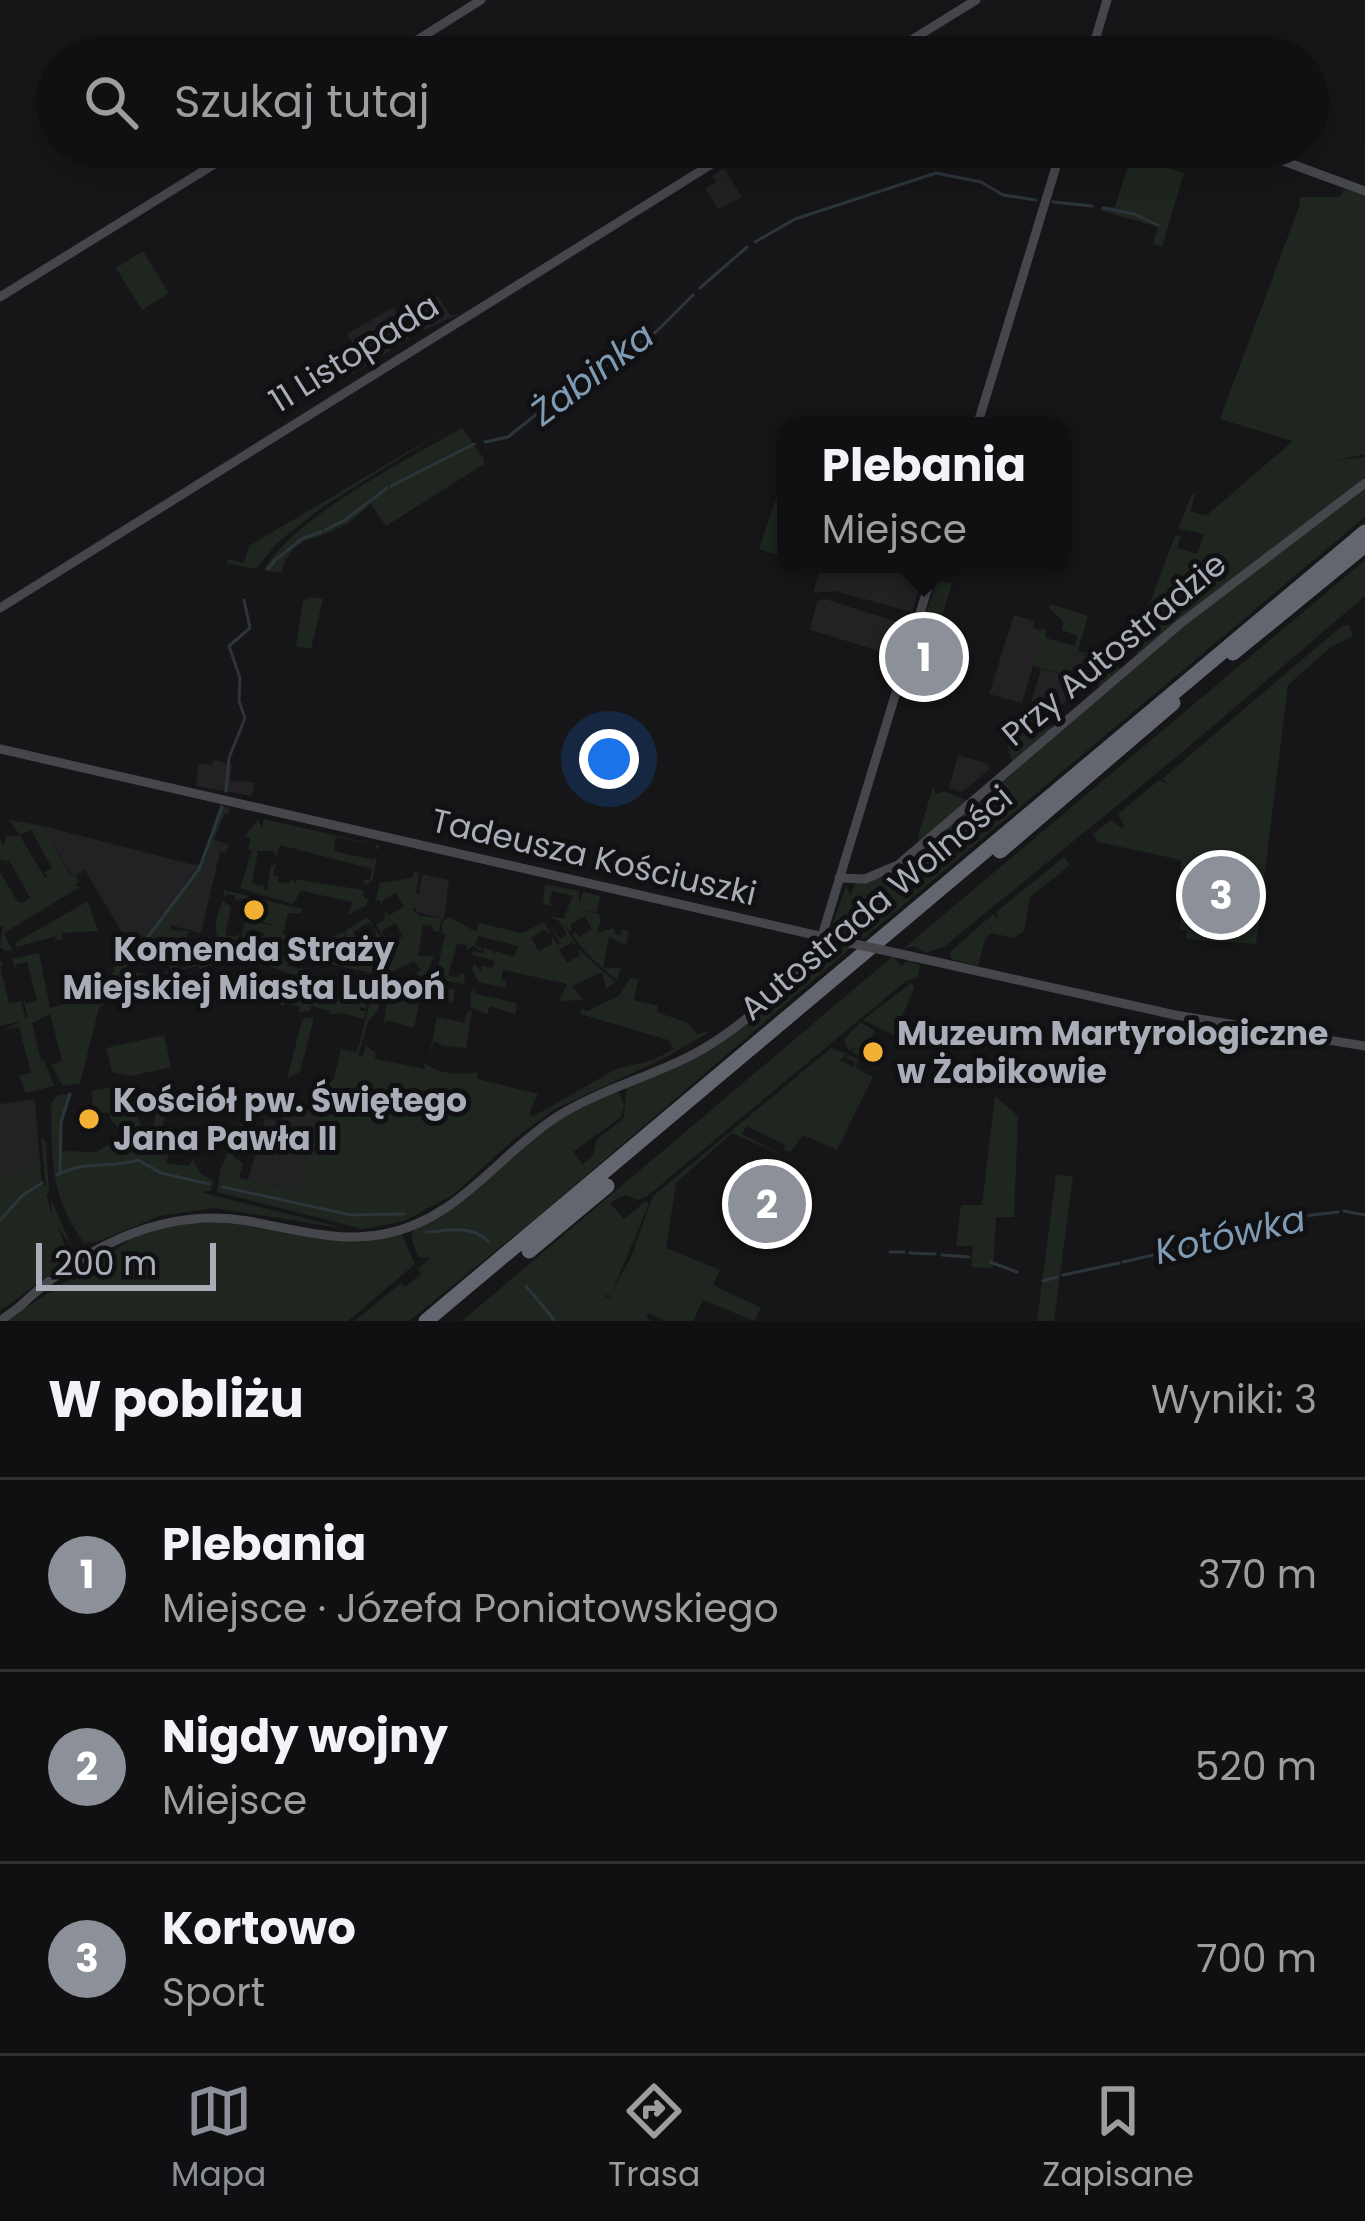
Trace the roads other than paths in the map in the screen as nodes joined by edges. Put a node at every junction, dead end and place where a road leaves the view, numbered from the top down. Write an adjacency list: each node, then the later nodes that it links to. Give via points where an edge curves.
1 (481, 0): 4 (street)
2 (976, 0): 5 (street)
3 (1107, 0): 6 (street)
4 (424, 36)
5 (918, 36)
6 (1096, 36)
7 (208, 168): 12 (street)
8 (705, 168): 18 (street, 11 Listopada)
9 (1056, 168): 13 (street)
10 (1302, 168): 11 (street)
11 (1365, 191)
12 (0, 297)
13 (980, 417)
14 (1365, 483): 20 (street, Przy Autostradzie, via 1181,622 898,865 866,879)
15 (1365, 532): 24 (highway, Autostrada Wolności)
16 (1365, 545): 25 (highway, Autostrada Wolności)
17 (931, 573): 20 (street)
18 (0, 608)
19 (0, 749): 21 (street, Tadeusza Kościuszki)
20 (837, 878): 21 (street)
21 (819, 936): 22 (street, Tadeusza Kościuszki, bridge, via 1175,1015); 23 (street, via 714,1035 564,1113 457,1203 405,1229 345,1237 216,1217 179,1220 146,1228)
22 (1365, 1046)
23 (0, 1321)
24 (425, 1321)
25 (442, 1321)

